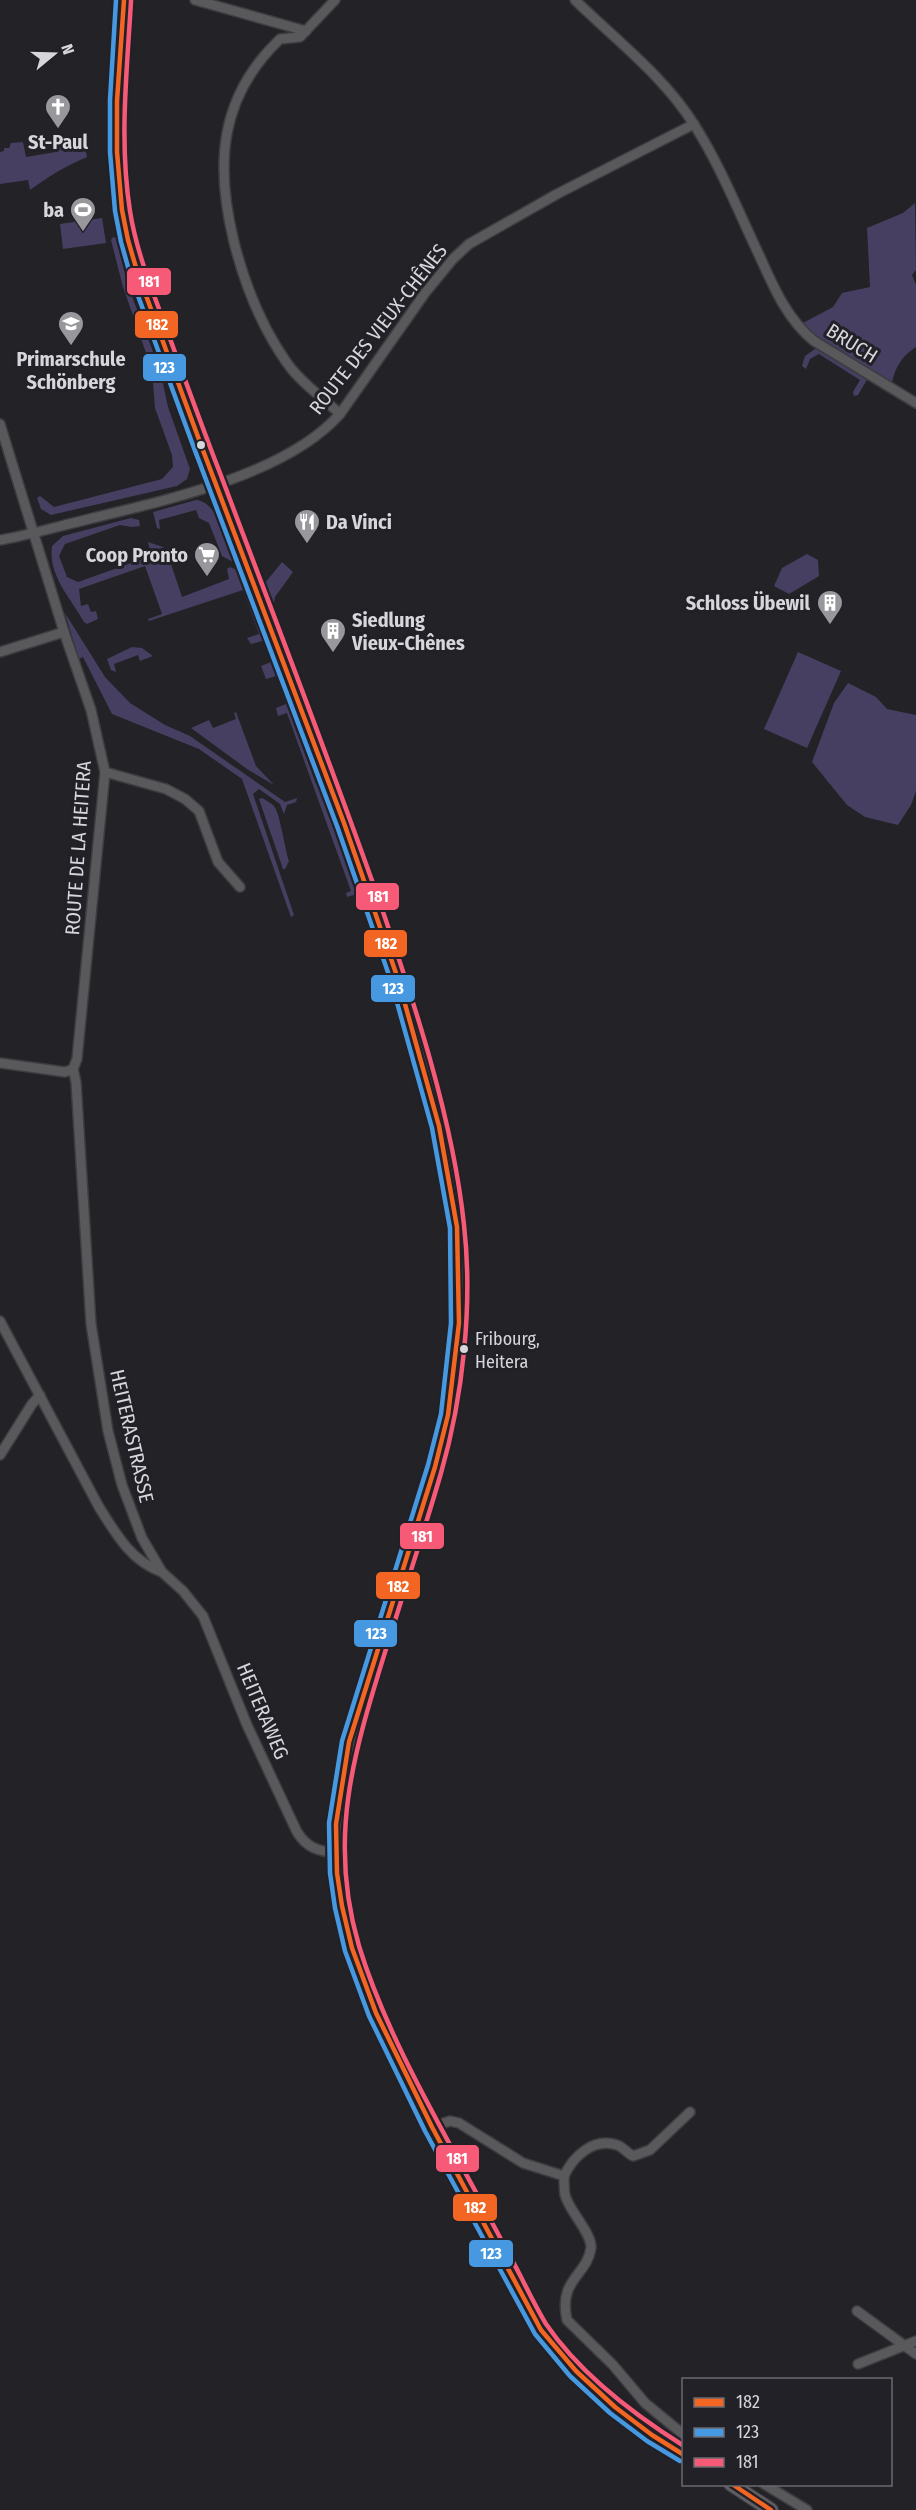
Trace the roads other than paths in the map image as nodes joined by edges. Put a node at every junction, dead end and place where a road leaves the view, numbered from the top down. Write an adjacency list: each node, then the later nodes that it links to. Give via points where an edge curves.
1 (124, 0): 10 (main road, via 117,104 122,210 137,271)
2 (195, 0): 5 (street)
3 (335, 0): 5 (street)
4 (575, 0): 6 (street, BRUCH, via 675,98)
5 (306, 31): 8 (street, via 300,37 280,39 250,76 227,132 223,176 237,253 258,314 289,366)
6 (694, 124): 7 (street, BRUCH, via 779,300 800,329); 8 (street, ROUTE DES VIEUX-CHÊNES, via 470,244 425,293)
7 (916, 403)
8 (340, 414): 10 (street, ROUTE DES VIEUX-CHÊNES, via 285,456)
9 (0, 424): 11 (street, ROUTE DE LA HEITERA)
10 (216, 484): 11 (street, ROUTE DES VIEUX-CHÊNES); 23 (main road, via 344,823 398,979 439,1126 457,1227 459,1323 448,1415 349,1742 339,1798)
11 (34, 533): 12 (street, ROUTE DES VIEUX-CHÊNES); 13 (street, ROUTE DE LA HEITERA)
12 (0, 540)
13 (64, 632): 14 (street); 15 (street, ROUTE DE LA HEITERA, via 91,710)
14 (0, 652)
15 (105, 772): 16 (street, via 166,789 185,799 199,811 218,861); 18 (street, ROUTE DE LA HEITERA, via 86,981)
16 (240, 887)
17 (0, 1063): 18 (street, via 53,1072)
18 (73, 1069): 22 (street, HEITERASTRASSE, via 91,1324 108,1431 131,1513)
19 (0, 1321): 20 (street)
20 (40, 1395): 21 (street); 22 (street, via 115,1533 141,1563)
21 (0, 1455)
22 (162, 1572): 23 (street, HEITERAWEG, via 203,1616 247,1725 297,1832 307,1846)
23 (336, 1852): 25 (main road, via 342,1906 363,1982)
24 (690, 2112): 26 (street, via 650,2150 633,2156 617,2145 601,2144 582,2150)
25 (432, 2127): 26 (street, via 450,2121 459,2123 523,2163); 33 (main road, via 542,2330 576,2371 615,2407)
26 (564, 2176): 32 (street, via 566,2196 591,2247 565,2298 567,2320 639,2397)
27 (857, 2311): 29 (street)
28 (916, 2341): 29 (street)
29 (904, 2346): 30 (street); 31 (street)
30 (916, 2354)
31 (858, 2364)
32 (682, 2433)
33 (682, 2454)
34 (734, 2486): 36 (main road)
35 (767, 2486): 37 (street)
36 (771, 2510)
37 (807, 2510)

